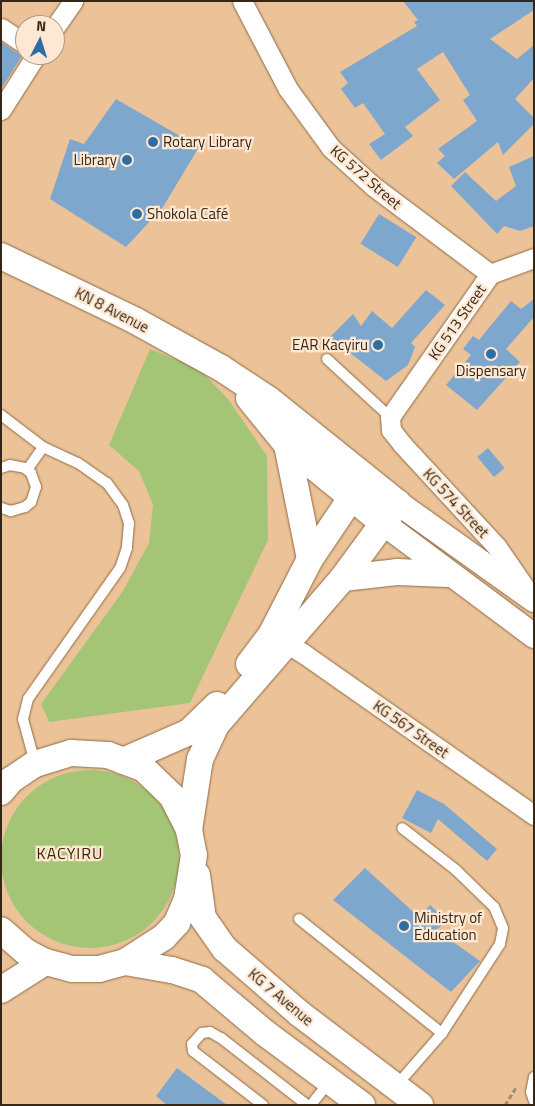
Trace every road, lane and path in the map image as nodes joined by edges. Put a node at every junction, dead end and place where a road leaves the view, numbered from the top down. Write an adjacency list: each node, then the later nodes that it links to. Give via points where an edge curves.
1 (73, 1): 3 (street)
2 (242, 1): 10 (street, KG 572 Street, via 288,89 330,148 373,186)
3 (63, 15)
4 (1, 28): 5 (street)
5 (15, 37)
6 (30, 65): 7 (street)
7 (1, 110)
8 (1, 256): 12 (main road, KN 8 Avenue, via 134,320)
9 (534, 258): 10 (street, KG 513 Street)
10 (490, 274): 13 (street, KG 513 Street)
11 (327, 359): 13 (lane)
12 (221, 368): 15 (main road, KN 8 Avenue); 19 (main road, KN 8 Avenue, via 268,399)
13 (393, 411): 25 (street, KG 574 Street, via 391,430 497,547)
14 (1, 416): 16 (lane)
15 (287, 445): 19 (main road, KN 8 Avenue); 22 (main road)
16 (43, 447): 18 (lane); 29 (lane, via 78,463 107,483 123,505 129,523 127,548 120,568 28,699 23,724)
17 (1, 468): 18 (lane, via 18,465)
18 (28, 470): 20 (lane, via 36,488 31,502 19,510)
19 (357, 489): 21 (main road); 22 (main road)
20 (1, 508)
21 (390, 513): 23 (street); 24 (main road); 25 (street, KG 574 Street)
22 (310, 559): 27 (main road)
23 (447, 574): 24 (main road, via 397,572); 26 (street)
24 (343, 578): 27 (main road)
25 (534, 600)
26 (534, 636)
27 (279, 640): 28 (main road, via 189,732); 31 (street, KG 567 Street); 33 (main road, via 204,745)
28 (123, 761): 29 (main road, via 108,755 71,753); 33 (main road, via 144,770 172,796)
29 (35, 764): 30 (main road, via 11,780)
30 (1, 792)
31 (534, 815)
32 (402, 828): 40 (lane, via 456,870 494,907 503,928 500,944)
33 (189, 830): 34 (main road, KG 7 Avenue)
34 (194, 855): 38 (main road, via 187,900 177,923 164,937); 43 (main road, KG 7 Avenue, via 203,918 224,949 300,1014)
35 (299, 919): 40 (lane)
36 (1, 930): 37 (main road, via 26,952)
37 (45, 962): 38 (main road, via 81,969 99,969); 39 (main road)
38 (125, 962): 42 (main road, via 172,970 202,980)
39 (1, 990)
40 (442, 1033): 43 (lane)
41 (534, 1077): 44 (lane)
42 (329, 1081): 47 (lane); 48 (main road)
43 (395, 1087): 49 (main road, KG 7 Avenue)
44 (534, 1100)
45 (263, 1105): 46 (lane, via 193,1051 192,1044 202,1034 210,1032 221,1038)
46 (307, 1105)
47 (311, 1105)
48 (362, 1105)
49 (420, 1105)

